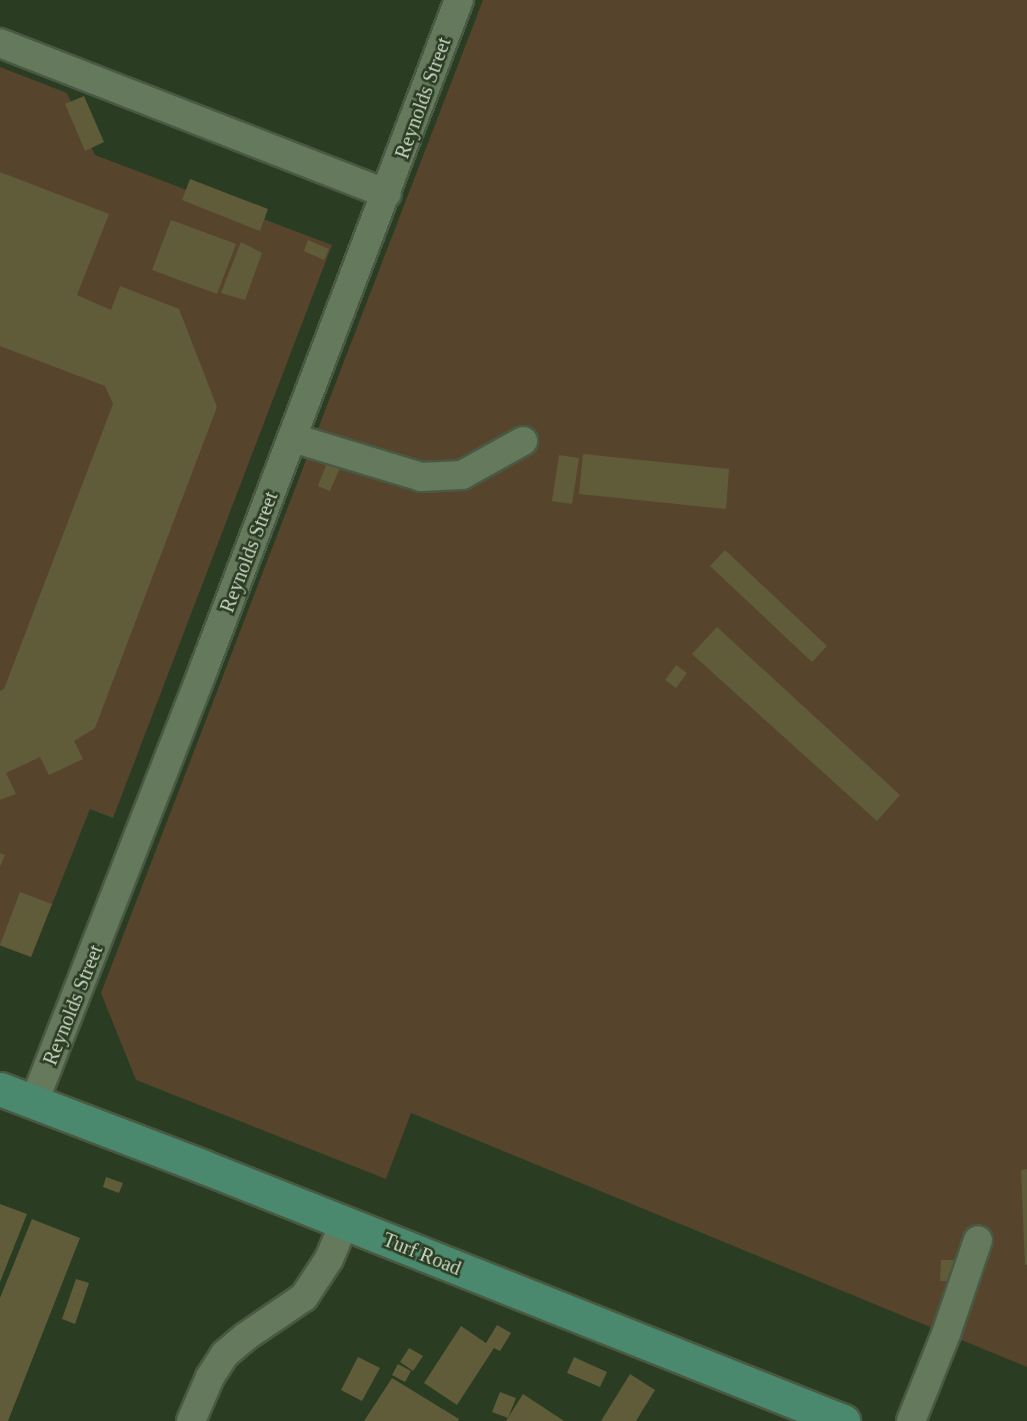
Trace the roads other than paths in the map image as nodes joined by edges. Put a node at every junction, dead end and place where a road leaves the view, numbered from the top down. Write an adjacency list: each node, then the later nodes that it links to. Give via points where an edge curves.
1 (459, 0): 3 (street, Reynolds Street)
2 (0, 43): 3 (street)
3 (387, 194): 4 (street, Reynolds Street)
4 (293, 438): 5 (street, via 421,477 462,474); 7 (street, Reynolds Street)
5 (523, 441)
6 (0, 1089): 7 (main road, Turf Road)
7 (34, 1102): 8 (main road, Turf Road)
8 (344, 1223): 10 (street, via 316,1282 304,1297 225,1354); 11 (main road, Turf Road)
9 (978, 1240): 12 (street)
10 (191, 1421)
11 (843, 1421)
12 (911, 1421)

